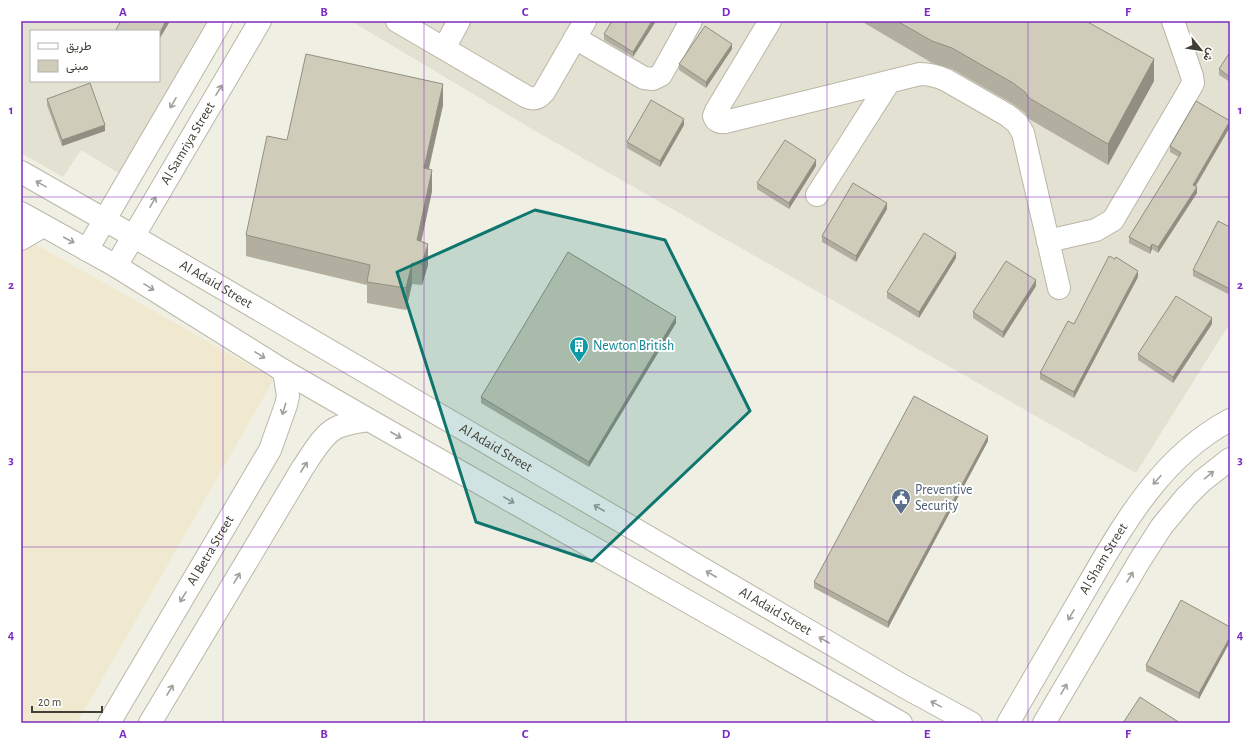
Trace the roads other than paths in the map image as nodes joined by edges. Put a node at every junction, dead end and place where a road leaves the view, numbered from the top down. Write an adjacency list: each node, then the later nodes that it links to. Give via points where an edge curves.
1 (221, 21): 14 (street, one-way to 14)
2 (260, 21): 16 (street, Al Samriya Street, one-way to 2)
3 (397, 21): 9 (street)
4 (459, 21): 9 (street)
5 (691, 21): 8 (street, via 661,74 653,79 644,78)
6 (770, 21): 10 (street, via 716,111 716,120 725,122)
7 (1173, 21): 18 (street, via 1192,76 1193,82 1187,94 1113,220 1096,230)
8 (580, 29): 9 (street, via 544,92 535,98 527,97)
9 (444, 48)
10 (889, 82): 12 (street); 18 (street, via 920,74 938,76 996,108 1017,123 1023,133)
11 (21, 172): 14 (street, Al Adaid Street, one-way to 11)
12 (817, 195)
13 (21, 213): 15 (street)
14 (104, 220): 16 (street, Al Adaid Street); 19 (street)
15 (43, 226): 17 (street); 19 (street, one-way to 19)
16 (133, 236): 20 (street, Al Samriya Street); 29 (street, Al Adaid Street, one-way to 16, via 896,682)
17 (21, 240)
18 (1048, 241): 21 (street)
19 (87, 250): 20 (street)
20 (116, 266): 22 (street, one-way to 22)
21 (1059, 288)
22 (284, 371): 23 (street); 26 (street, Al Betra Street, one-way to 26, via 287,400 270,450)
23 (369, 420): 27 (street, one-way to 23, via 302,468 326,434 346,424); 28 (street, one-way to 28)
24 (1230, 420): 30 (street, Al Sham Street, one-way to 30, via 1188,449 1138,503)
25 (1230, 459): 31 (street, one-way to 25, via 1162,526 1197,486)
26 (109, 723)
27 (150, 723)
28 (901, 723)
29 (971, 723)
30 (1008, 723)
31 (1044, 723)

